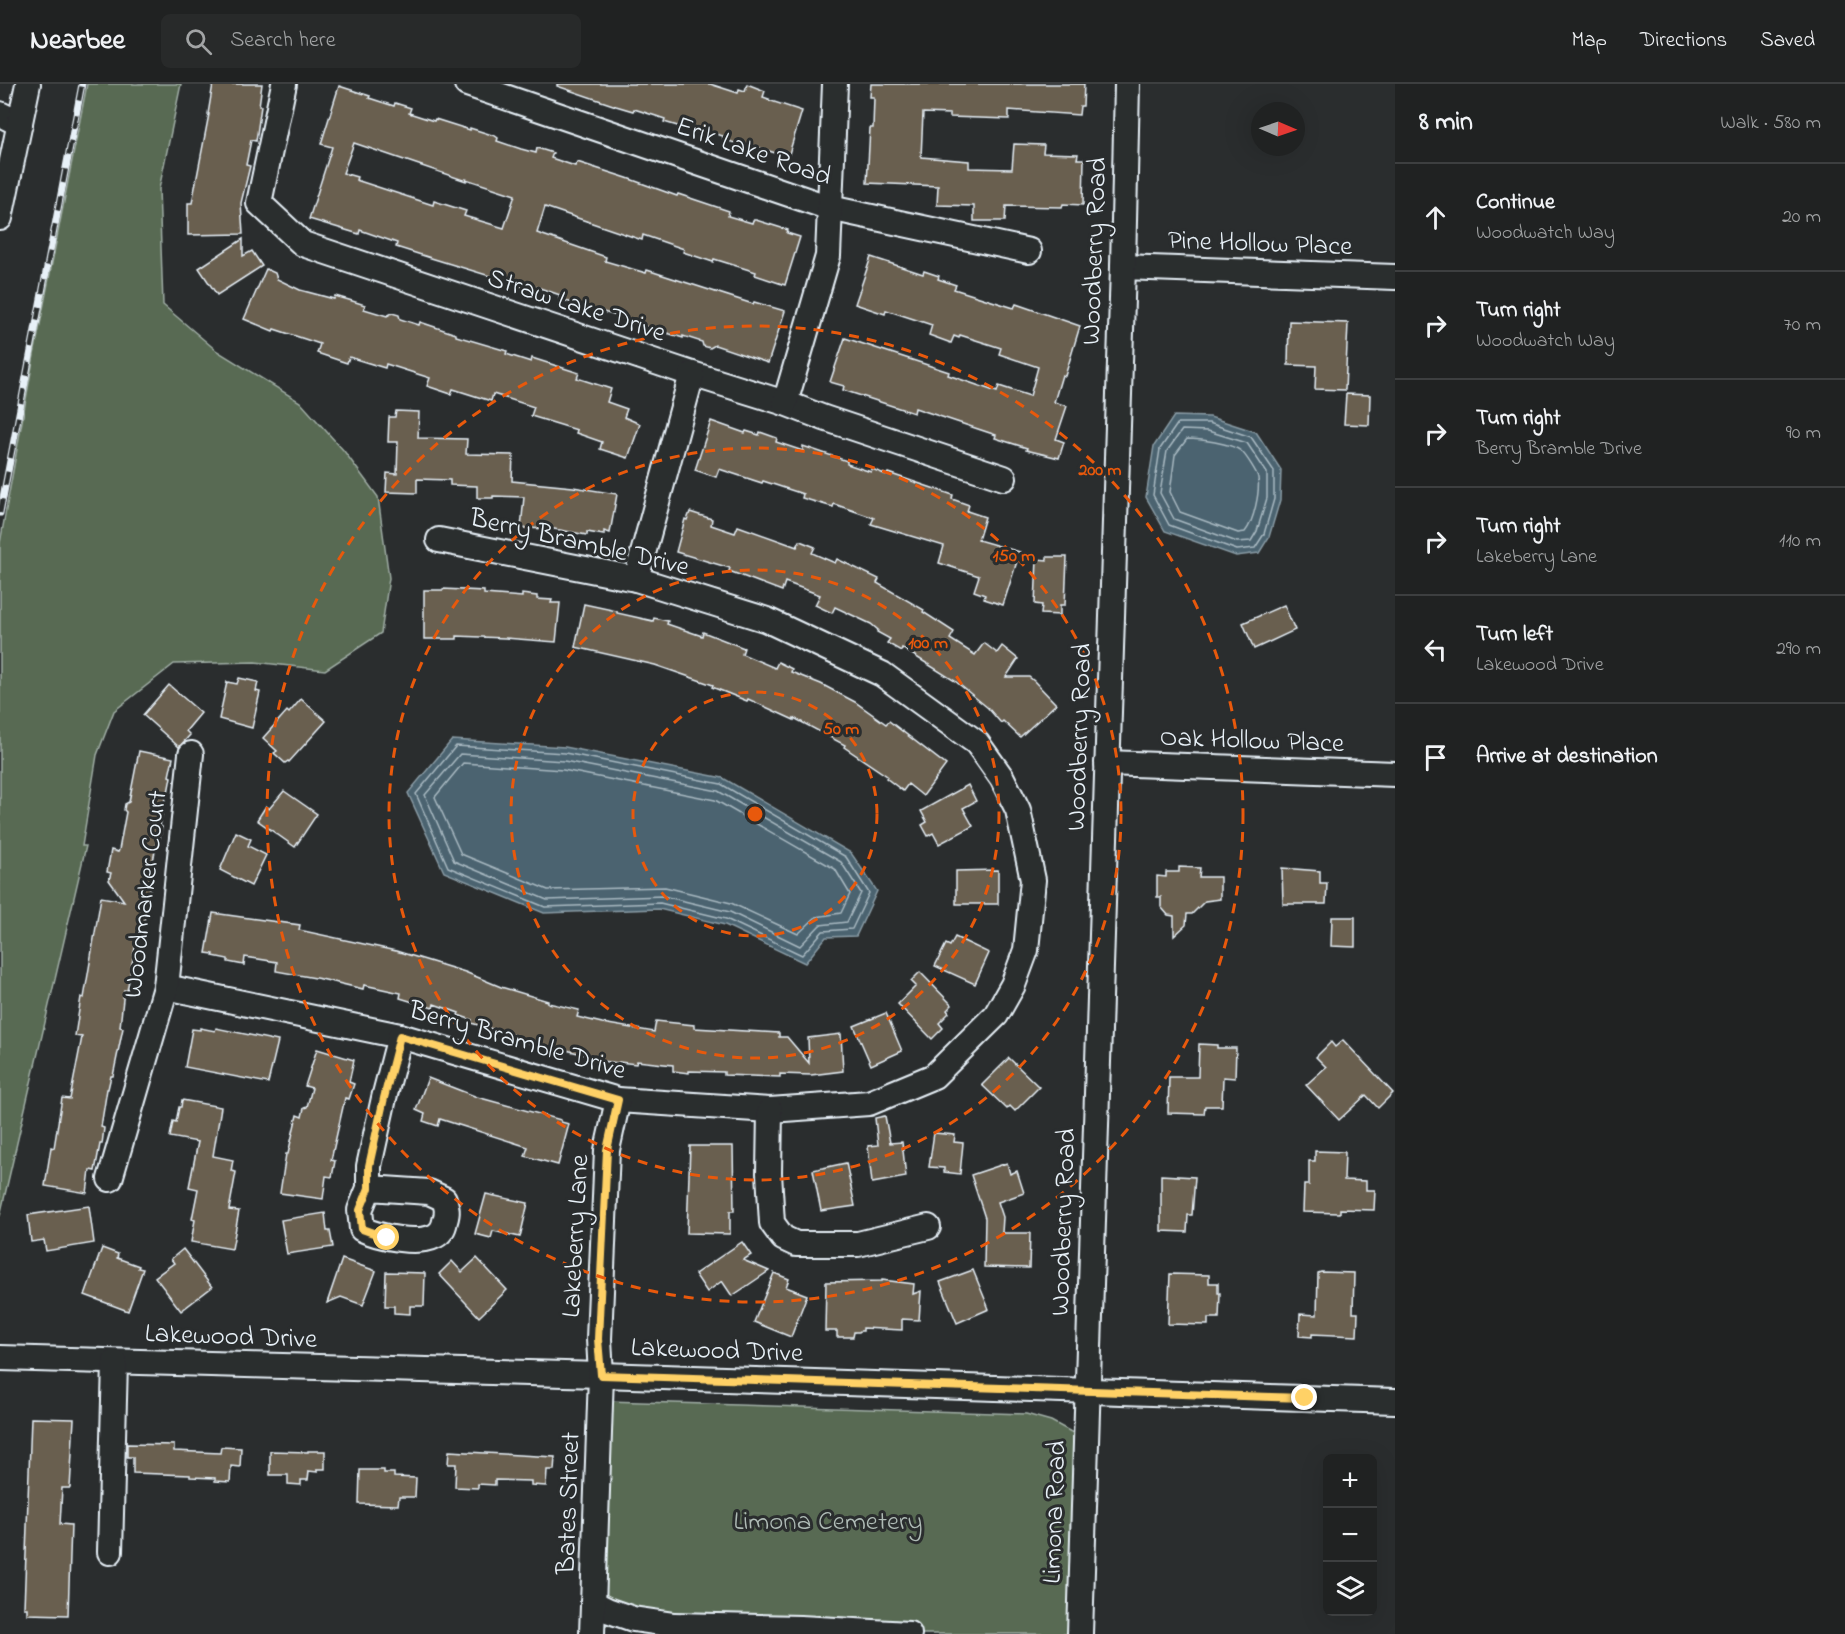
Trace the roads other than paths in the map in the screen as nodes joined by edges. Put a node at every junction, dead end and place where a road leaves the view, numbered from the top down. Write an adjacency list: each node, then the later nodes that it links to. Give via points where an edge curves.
1 (28, 84): 6 (street)
2 (284, 84): 12 (street, Straw Lake Drive, via 260,203 303,244)
3 (467, 84): 7 (street, Erik Lake Road)
4 (835, 84): 7 (street)
5 (1127, 84): 10 (street, Woodberry Road)
6 (9, 129): 8 (street)
7 (830, 208): 9 (street, Erik Lake Road); 13 (street, via 828,256)
8 (0, 218)
9 (1029, 251)
10 (1123, 267): 11 (street, Pine Hollow Place); 18 (street, Woodberry Road)
11 (1395, 277)
12 (692, 374): 13 (street, Straw Lake Drive); 16 (street)
13 (785, 403): 14 (street, Straw Lake Drive)
14 (1004, 478)
15 (439, 540): 16 (street, Berry Bramble Drive)
16 (636, 579): 23 (street, Berry Bramble Drive, via 767,620 882,674 977,743 1002,778 1018,810 1033,880 1026,950 996,1015 934,1076 869,1103)
17 (191, 754): 20 (street, Woodmarker Court)
18 (1107, 763): 19 (street, Oak Hollow Place); 30 (street, Woodberry Road)
19 (1395, 774)
20 (166, 987): 21 (street, Berry Bramble Drive); 24 (street, Woodmarker Court)
21 (400, 1036): 22 (street, Berry Bramble Drive); 25 (street, via 369,1166)
22 (618, 1100): 23 (street, Berry Bramble Drive); 29 (street, Lakeberry Lane, via 607,1150 598,1339)
23 (770, 1110): 26 (street, via 772,1223 783,1238 796,1244 858,1244)
24 (110, 1179)
25 (369, 1188)
26 (928, 1227)
27 (0, 1358): 28 (street, Lakewood Drive)
28 (115, 1362): 29 (street, Lakewood Drive); 32 (street)
29 (601, 1375): 30 (street, Lakewood Drive); 33 (street, Bates Street)
30 (1087, 1391): 31 (street, Lakewood Drive); 36 (street, Limona Road)
31 (1395, 1401)
32 (110, 1552)
33 (593, 1603): 34 (street, Bates Street); 35 (street, via 633,1619 674,1625)
34 (592, 1634)
35 (909, 1634)
36 (1080, 1634)

